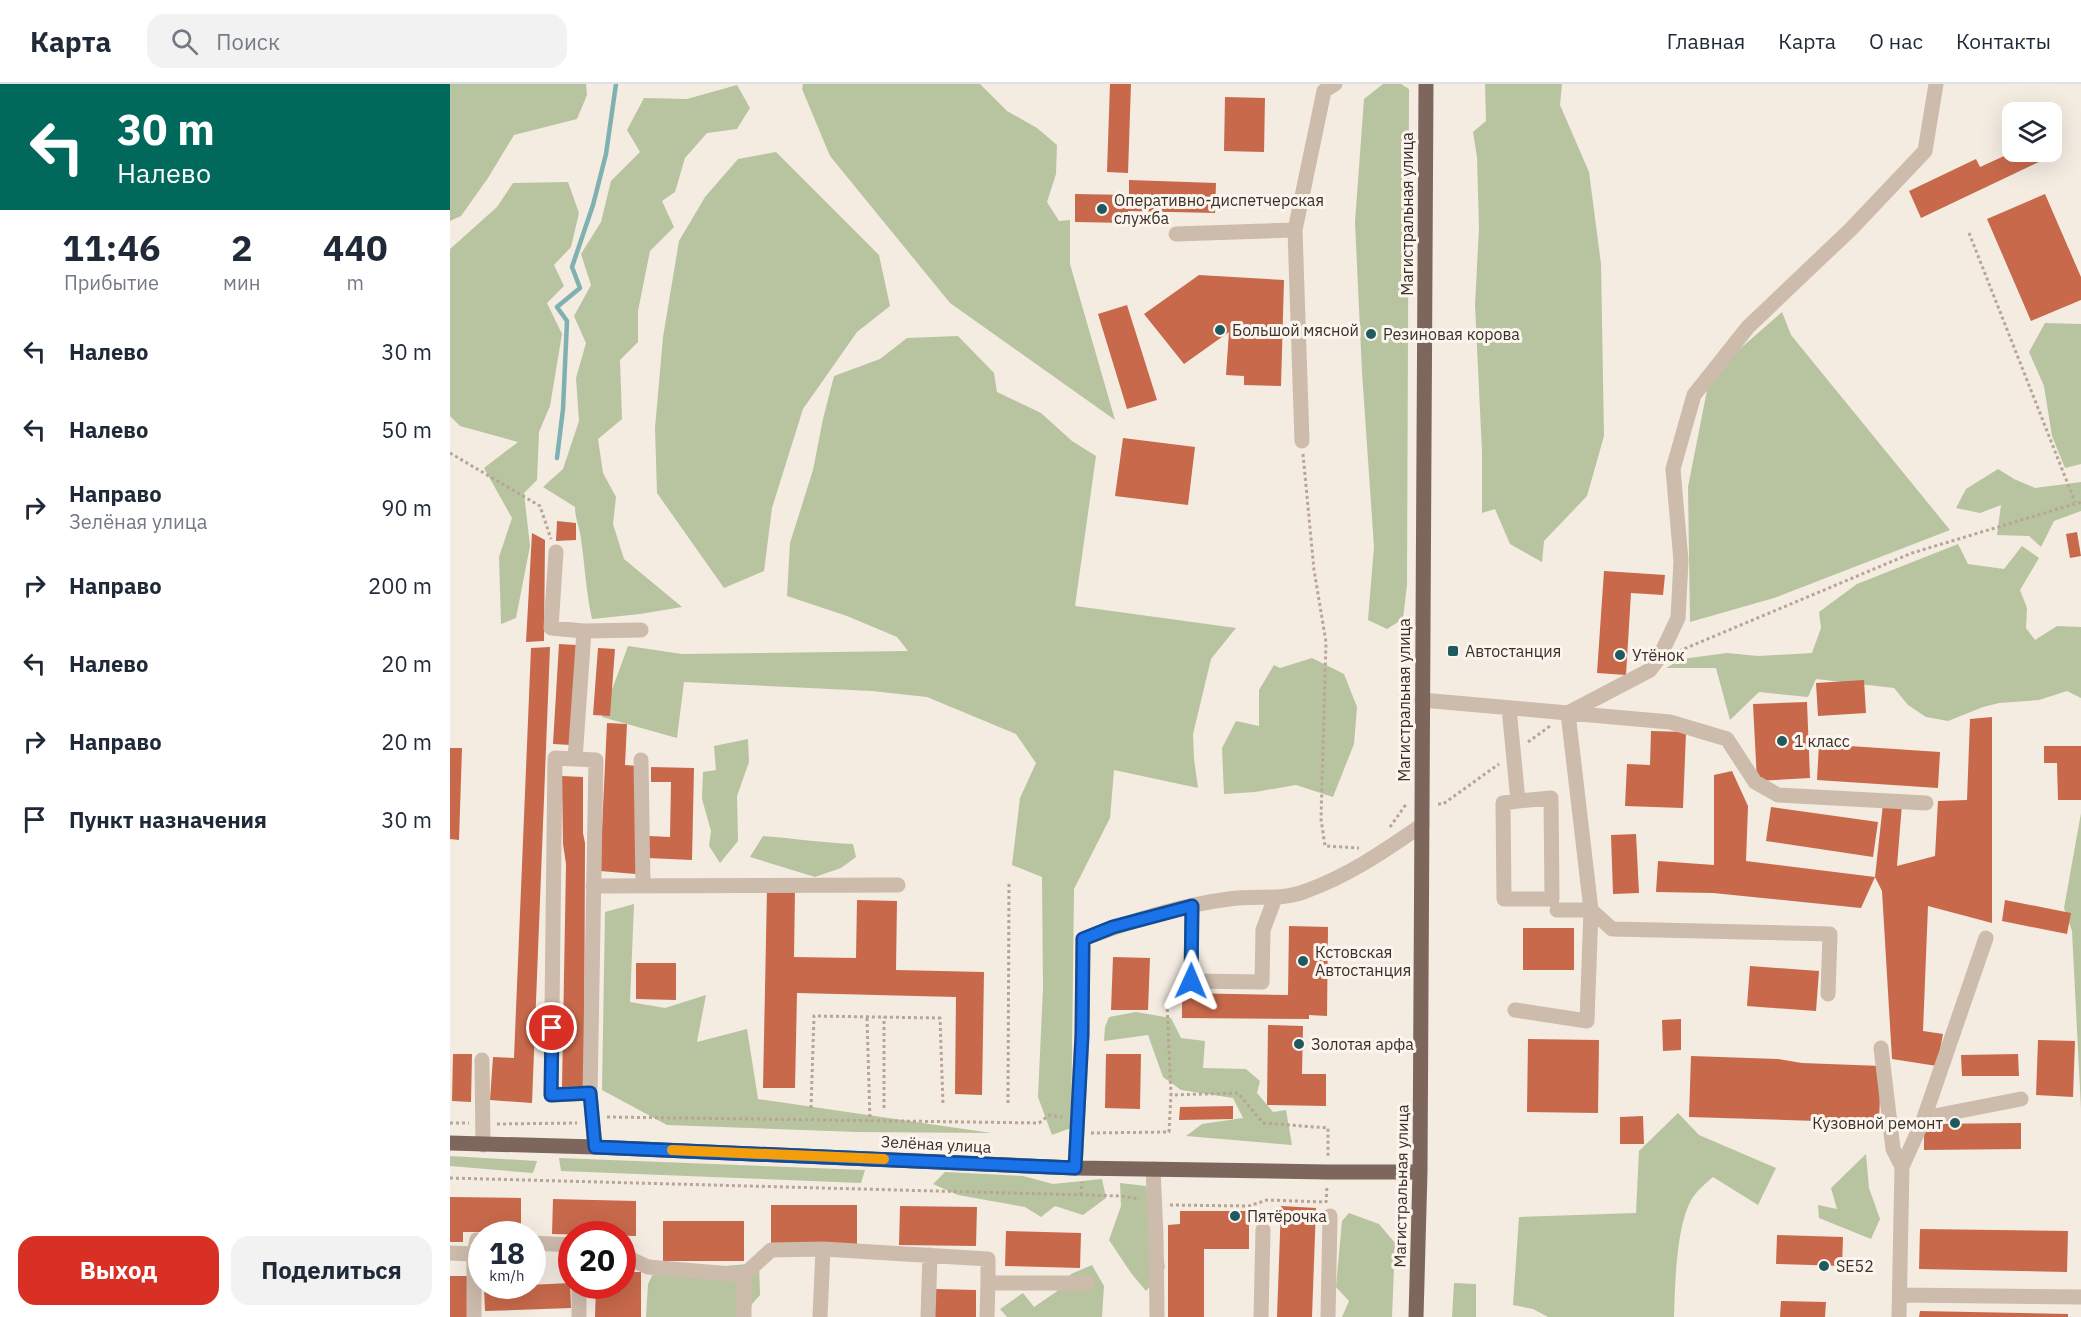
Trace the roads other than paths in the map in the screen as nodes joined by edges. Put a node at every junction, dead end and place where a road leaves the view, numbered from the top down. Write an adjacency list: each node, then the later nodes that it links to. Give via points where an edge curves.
1 (1335, 84): 4 (street, via 1324,91)
2 (1426, 84): 10 (main road, Магистральная улица)
3 (1936, 84): 12 (street, via 1925,151 1851,229 1748,327 1694,395 1673,469 1681,561 1678,618 1650,670)
4 (1296, 230): 5 (street); 6 (street)
5 (1176, 234)
6 (1302, 441)
7 (556, 552): 9 (street, via 551,628)
8 (641, 630): 9 (street)
9 (584, 631): 13 (street)
10 (1422, 700): 11 (street); 17 (main road, Магистральная улица)
11 (1509, 708): 12 (street); 15 (street)
12 (1568, 713): 16 (street, via 1671,722 1727,739 1755,782 1778,795); 24 (street)
13 (575, 759): 19 (street, via 596,760); 30 (street, via 555,758 551,1095)
14 (641, 760): 20 (street)
15 (1518, 801): 15 (street, via 1551,798 1552,899 1504,899 1503,803)
16 (1926, 803)
17 (1422, 825): 21 (street, via 1353,871 1304,892); 39 (main road, Магистральная улица)
18 (898, 885): 20 (street)
19 (593, 886): 20 (street); 30 (street)
20 (643, 886)
21 (1275, 898): 22 (street, via 1230,898); 22 (street, via 1263,930 1262,982 1191,981)
22 (1192, 906): 37 (street, via 1083,939)
23 (1557, 910): 24 (street)
24 (1591, 910): 26 (street, via 1612,929 1830,934); 27 (street, via 1587,1021)
25 (1986, 938): 32 (street)
26 (1828, 994)
27 (1515, 1010)
28 (1881, 1048): 36 (street, via 1893,1149)
29 (482, 1060): 34 (street)
30 (590, 1093): 35 (street)
31 (2021, 1099): 32 (street)
32 (1924, 1118): 36 (street)
33 (450, 1143): 34 (main road, Зелёная улица)
34 (483, 1144): 35 (main road, Зелёная улица)
35 (595, 1147): 37 (main road, Зелёная улица)
36 (1902, 1167): 50 (street)
37 (1075, 1168): 38 (main road, Зелёная улица)
38 (1153, 1169): 39 (main road, Зелёная улица); 60 (street)
39 (1420, 1172): 63 (main road, Магистральная улица)
40 (1328, 1209): 62 (street)
41 (1263, 1230): 61 (street)
42 (468, 1249): 44 (street)
43 (823, 1250): 45 (street); 47 (street, via 771,1250); 57 (street)
44 (450, 1253)
45 (930, 1255): 48 (street, via 988,1259); 58 (street)
46 (636, 1262): 47 (street, via 648,1267)
47 (744, 1275): 56 (street)
48 (988, 1283): 49 (street); 59 (street)
49 (1087, 1283)
50 (1900, 1294): 51 (street); 64 (street)
51 (2081, 1297)
52 (475, 1299): 54 (street)
53 (579, 1299): 55 (street)
54 (474, 1317)
55 (579, 1317)
56 (744, 1317)
57 (820, 1317)
58 (928, 1317)
59 (987, 1317)
60 (1157, 1317)
61 (1261, 1317)
62 (1328, 1317)
63 (1416, 1317)
64 (1899, 1317)

